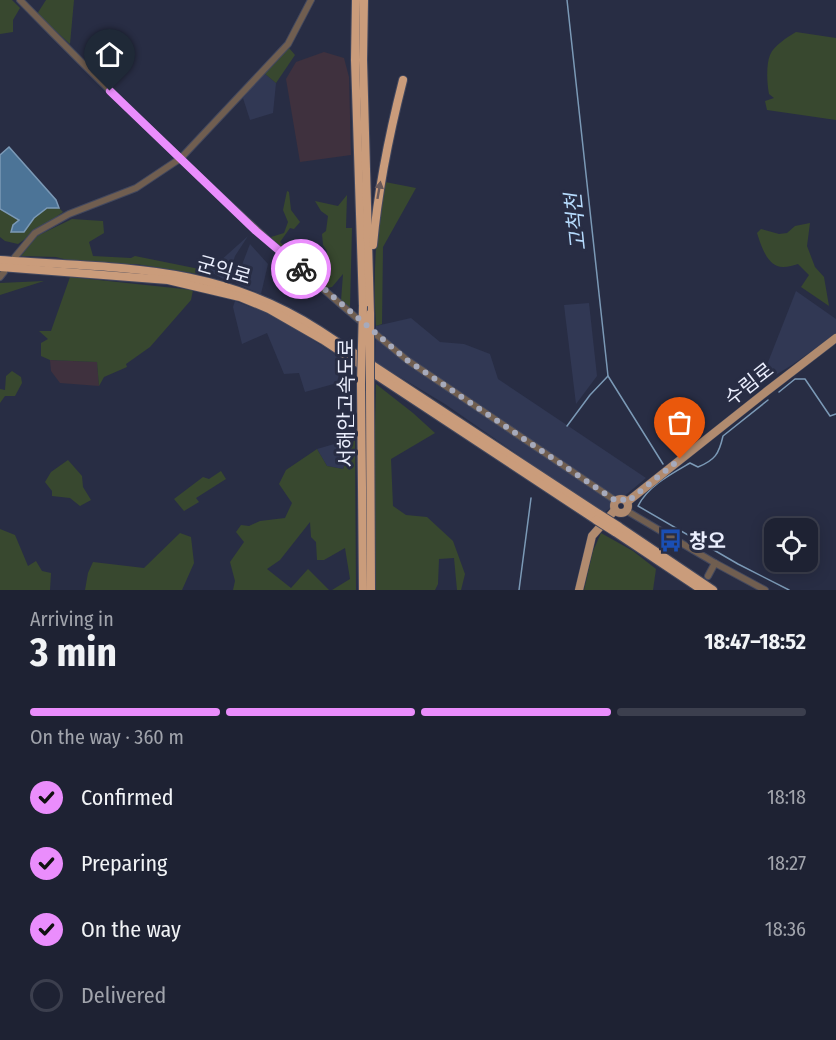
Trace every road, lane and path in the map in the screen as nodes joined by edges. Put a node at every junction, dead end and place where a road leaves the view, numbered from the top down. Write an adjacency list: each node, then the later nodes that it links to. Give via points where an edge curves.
1 (20, 0): 6 (street)
2 (311, 0): 6 (street, via 288,44)
3 (356, 0): 18 (highway, 서해안고속도로, bridge, via 363,306)
4 (364, 0): 10 (highway, 서해안고속도로)
5 (403, 80): 10 (highway, one-way to 5, via 376,205)
6 (181, 158): 7 (street, via 136,188 69,214 35,233); 12 (street, via 256,231 407,360)
7 (15, 256)
8 (0, 260): 14 (highway, 군익로, via 181,274 273,303 329,336)
9 (1, 272): 14 (highway, 군익로, via 168,280 240,297 323,340)
10 (370, 290): 19 (highway, 서해안고속도로, bridge)
11 (836, 338): 13 (main road, 수림로)
12 (615, 506): 13 (main road, via 621,513); 13 (main road, via 622,499); 20 (main road, via 592,536)
13 (627, 506): 16 (street)
14 (597, 517): 15 (highway, 군익로, bridge)
15 (616, 529): 21 (highway, 군익로); 22 (highway, 군익로)
16 (715, 563): 17 (street); 23 (street)
17 (708, 576)
18 (363, 590)
19 (371, 590)
20 (579, 590)
21 (702, 590)
22 (713, 590)
23 (765, 590)

